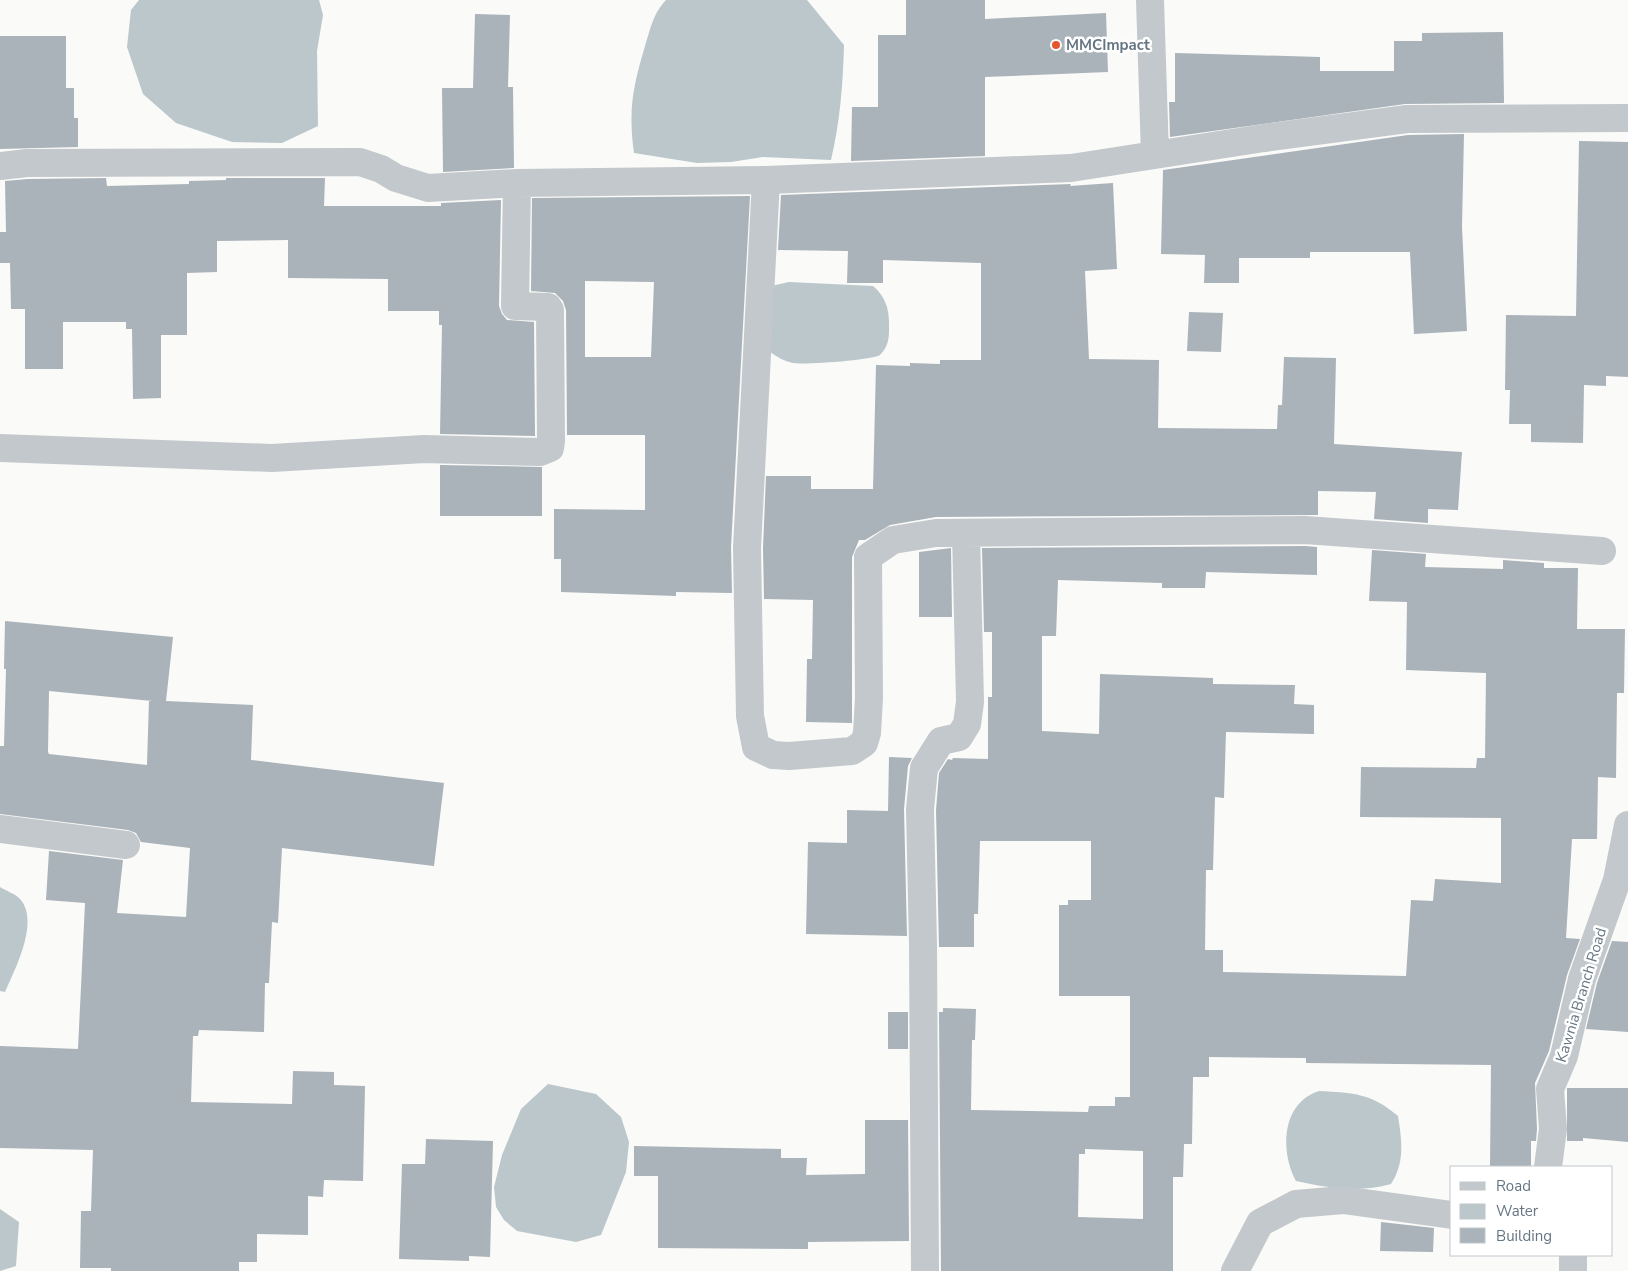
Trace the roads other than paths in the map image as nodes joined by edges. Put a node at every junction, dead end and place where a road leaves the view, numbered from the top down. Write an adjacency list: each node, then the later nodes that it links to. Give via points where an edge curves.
1 (1150, 0): 3 (street)
2 (1628, 118): 3 (street, via 1408,119)
3 (1155, 155): 5 (street, via 1071,168)
4 (0, 166): 6 (street, via 360,162 428,188)
5 (766, 180): 6 (street); 8 (street, via 747,548 750,716 756,747 773,755 789,756 852,751 864,743 869,698 868,557 893,540 936,533)
6 (517, 183): 7 (street, via 515,306 548,307 550,310 550,448 540,452 424,449 272,458)
7 (0, 448)
8 (966, 533): 9 (street, via 1305,530); 16 (street, via 970,702 967,724 959,738 941,741 924,768 920,809 924,945)
9 (1602, 551)
10 (1628, 825): 13 (street, Kawnia Branch Road, via 1617,880 1582,980 1564,1056 1550,1089 1553,1128)
11 (0, 829): 12 (street)
12 (126, 845)
13 (1548, 1166)
14 (1450, 1215): 17 (street, via 1343,1200 1296,1204 1260,1223)
15 (1573, 1256): 18 (street)
16 (924, 1271)
17 (1235, 1271)
18 (1573, 1271)

